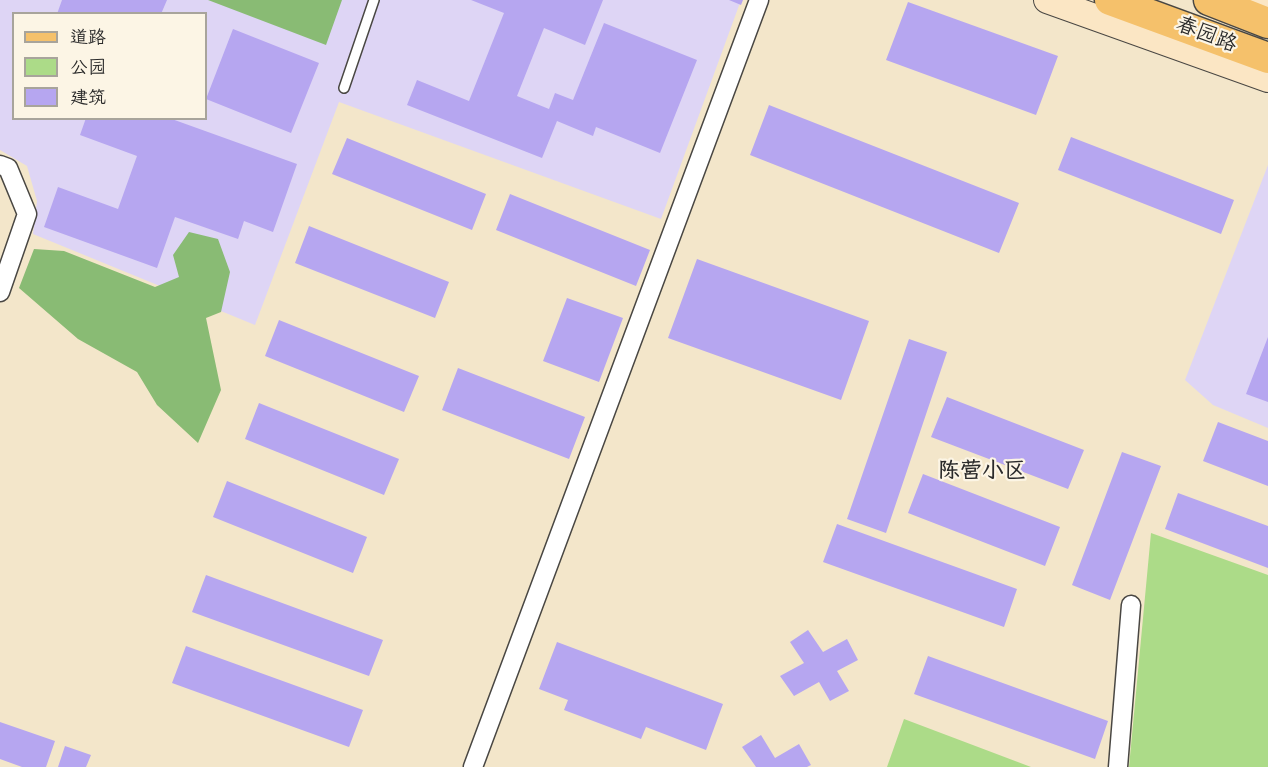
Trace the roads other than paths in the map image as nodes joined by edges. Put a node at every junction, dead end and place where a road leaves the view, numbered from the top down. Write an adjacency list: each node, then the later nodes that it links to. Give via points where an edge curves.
1 (374, 0): 11 (lane)
2 (759, 0): 15 (street)
3 (1047, 0): 10 (street)
4 (1110, 0): 9 (main road, 春园路)
5 (1209, 0): 8 (main road, 春园路)
6 (1253, 0): 7 (street)
7 (1268, 6)
8 (1268, 23)
9 (1268, 58)
10 (1268, 79)
11 (344, 88)
12 (0, 165): 13 (street, via 8,168 27,214)
13 (0, 292)
14 (1131, 605): 16 (street)
15 (473, 767)
16 (1118, 767)

